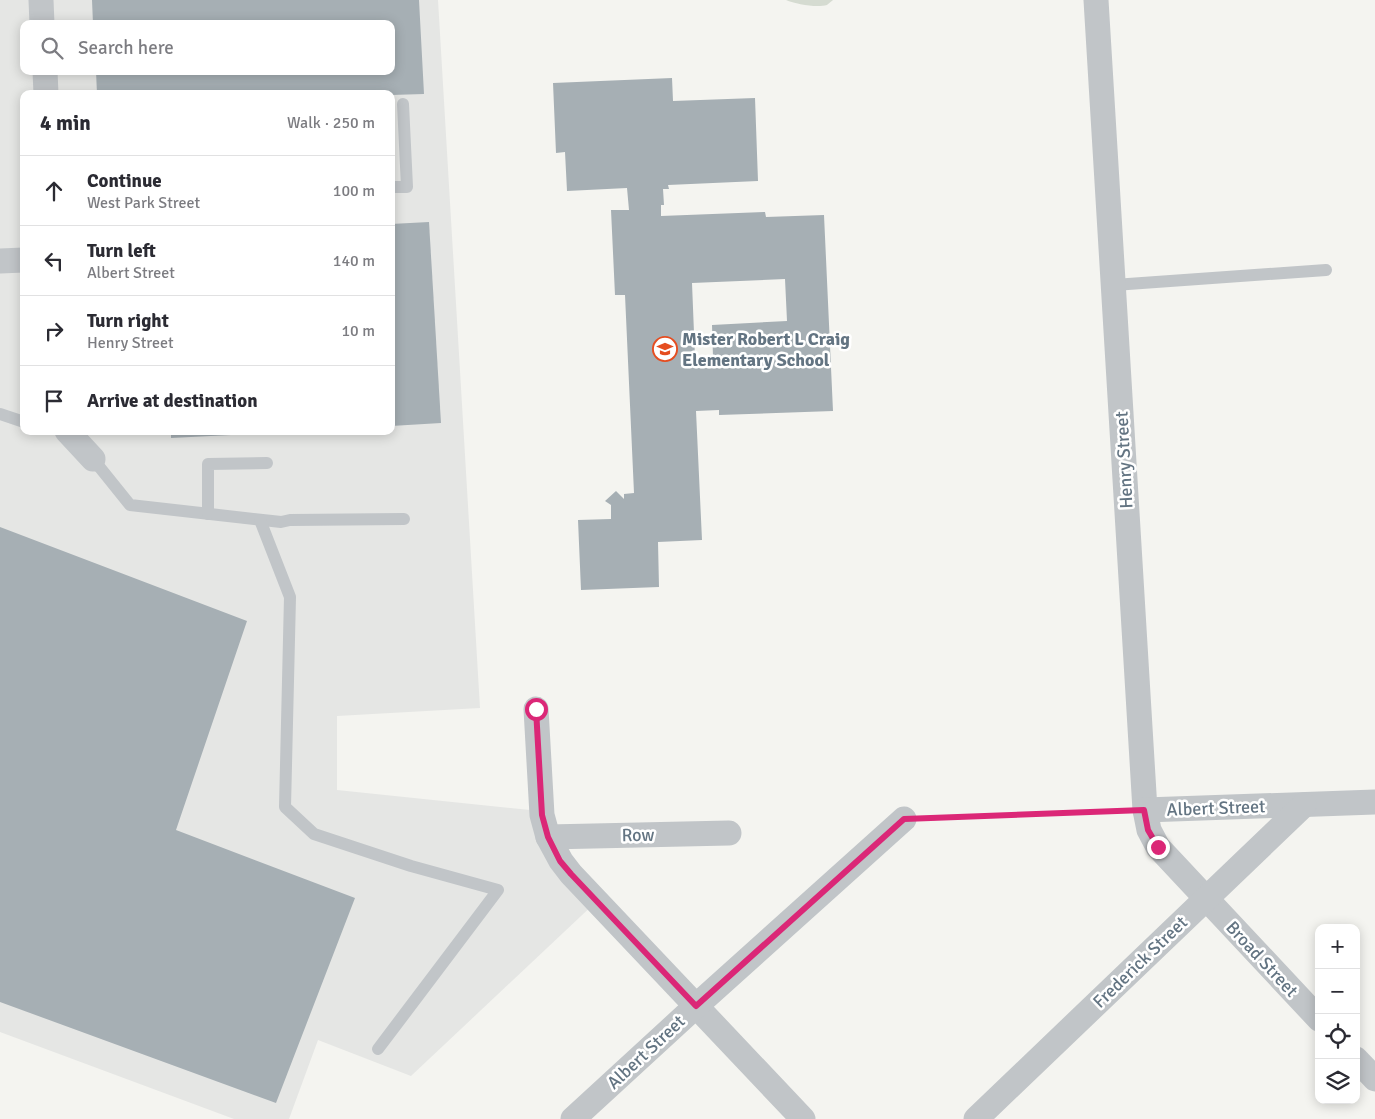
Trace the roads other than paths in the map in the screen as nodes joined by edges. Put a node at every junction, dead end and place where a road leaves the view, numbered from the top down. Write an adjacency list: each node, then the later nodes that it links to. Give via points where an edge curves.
1 (41, 0): 3 (street)
2 (1096, 0): 11 (street, Henry Street)
3 (42, 20)
4 (45, 75): 5 (street)
5 (46, 90)
6 (403, 104): 7 (lane, via 407,187)
7 (395, 187)
8 (20, 260): 9 (street)
9 (0, 261)
10 (1326, 270): 11 (lane)
11 (1114, 285): 23 (street, Henry Street)
12 (0, 414): 13 (lane)
13 (20, 421)
14 (71, 435): 15 (street)
15 (92, 459): 17 (lane, via 130,505)
16 (267, 463): 17 (lane, via 208,464)
17 (208, 514): 19 (lane)
18 (404, 519): 19 (lane)
19 (260, 520): 30 (lane, via 290,597 285,807 314,834 498,890)
20 (536, 709): 26 (street, via 542,815)
21 (1375, 802): 22 (street, Albert Street)
22 (1304, 805): 23 (street, Albert Street); 27 (street, Frederick Street)
23 (1144, 810): 27 (street, Henry Street, via 1148,830 1158,847)
24 (904, 819): 28 (street, Albert Street)
25 (729, 833): 26 (street, Row)
26 (548, 837): 28 (street, via 571,874)
27 (1206, 899): 29 (street, Broad Street); 35 (street, Frederick Street)
28 (696, 1006): 33 (street, Albert Street); 34 (street)
29 (1315, 1015)
30 (378, 1049)
31 (1360, 1063): 32 (street)
32 (1375, 1078)
33 (573, 1119)
34 (803, 1119)
35 (976, 1119)

